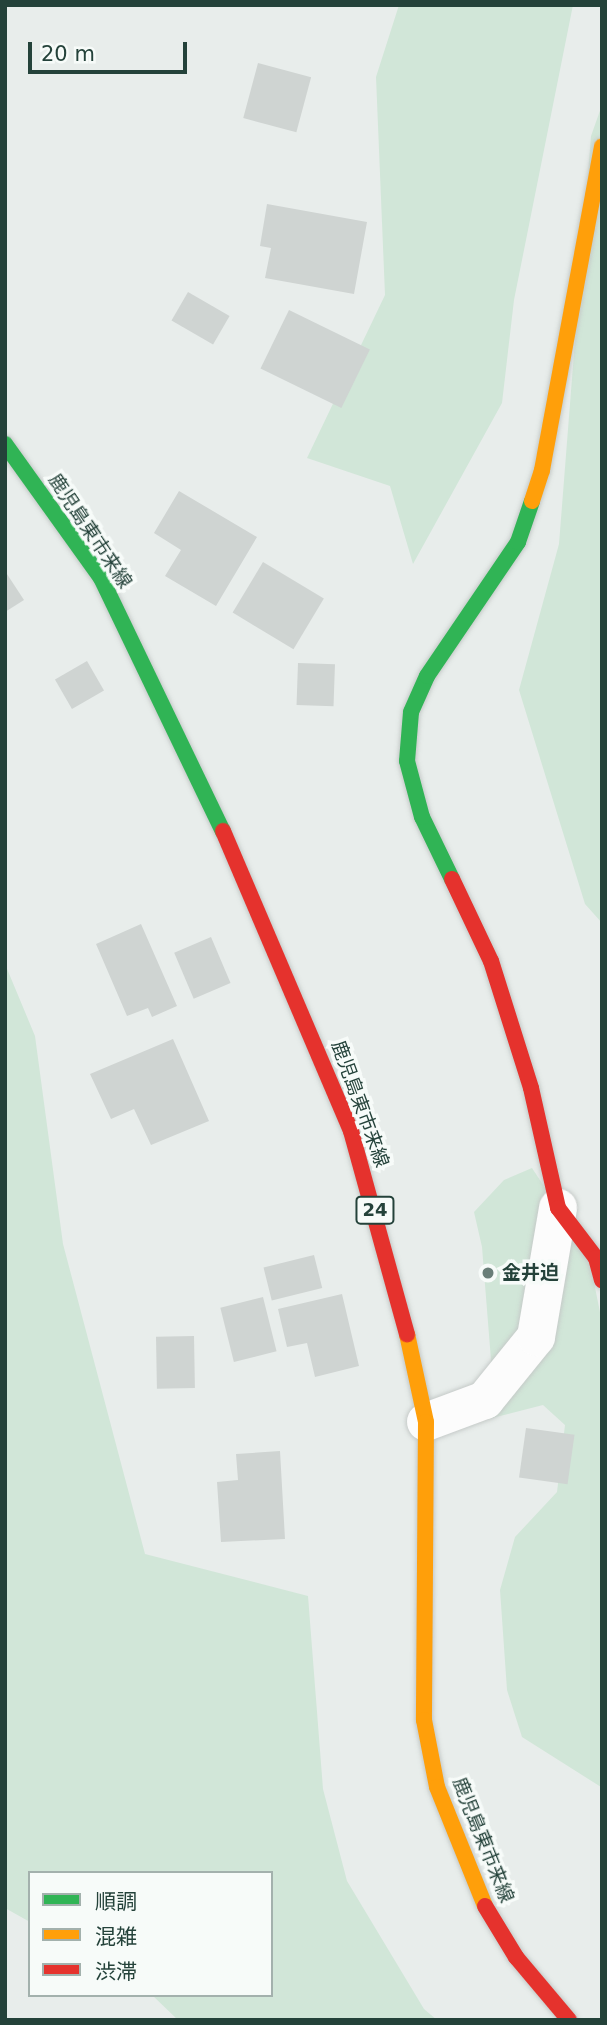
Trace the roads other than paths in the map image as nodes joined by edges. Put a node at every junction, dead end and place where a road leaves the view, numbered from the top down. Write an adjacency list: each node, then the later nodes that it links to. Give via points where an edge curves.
1 (602, 147): 3 (main road, via 542,470 518,542 427,676 411,712 407,761 422,817 491,961 531,1088)
2 (5, 444): 5 (main road, 鹿児島東市来線 / 24, via 101,578 166,705 285,968 351,1131 392,1269)
3 (558, 1208): 4 (main road, via 596,1258); 5 (street, via 536,1337 485,1400)
4 (602, 1280)
5 (426, 1422): 6 (main road, 鹿児島東市来線 / 24, via 422,1664 424,1720 437,1787 480,1898 516,1957)
6 (569, 2020)

